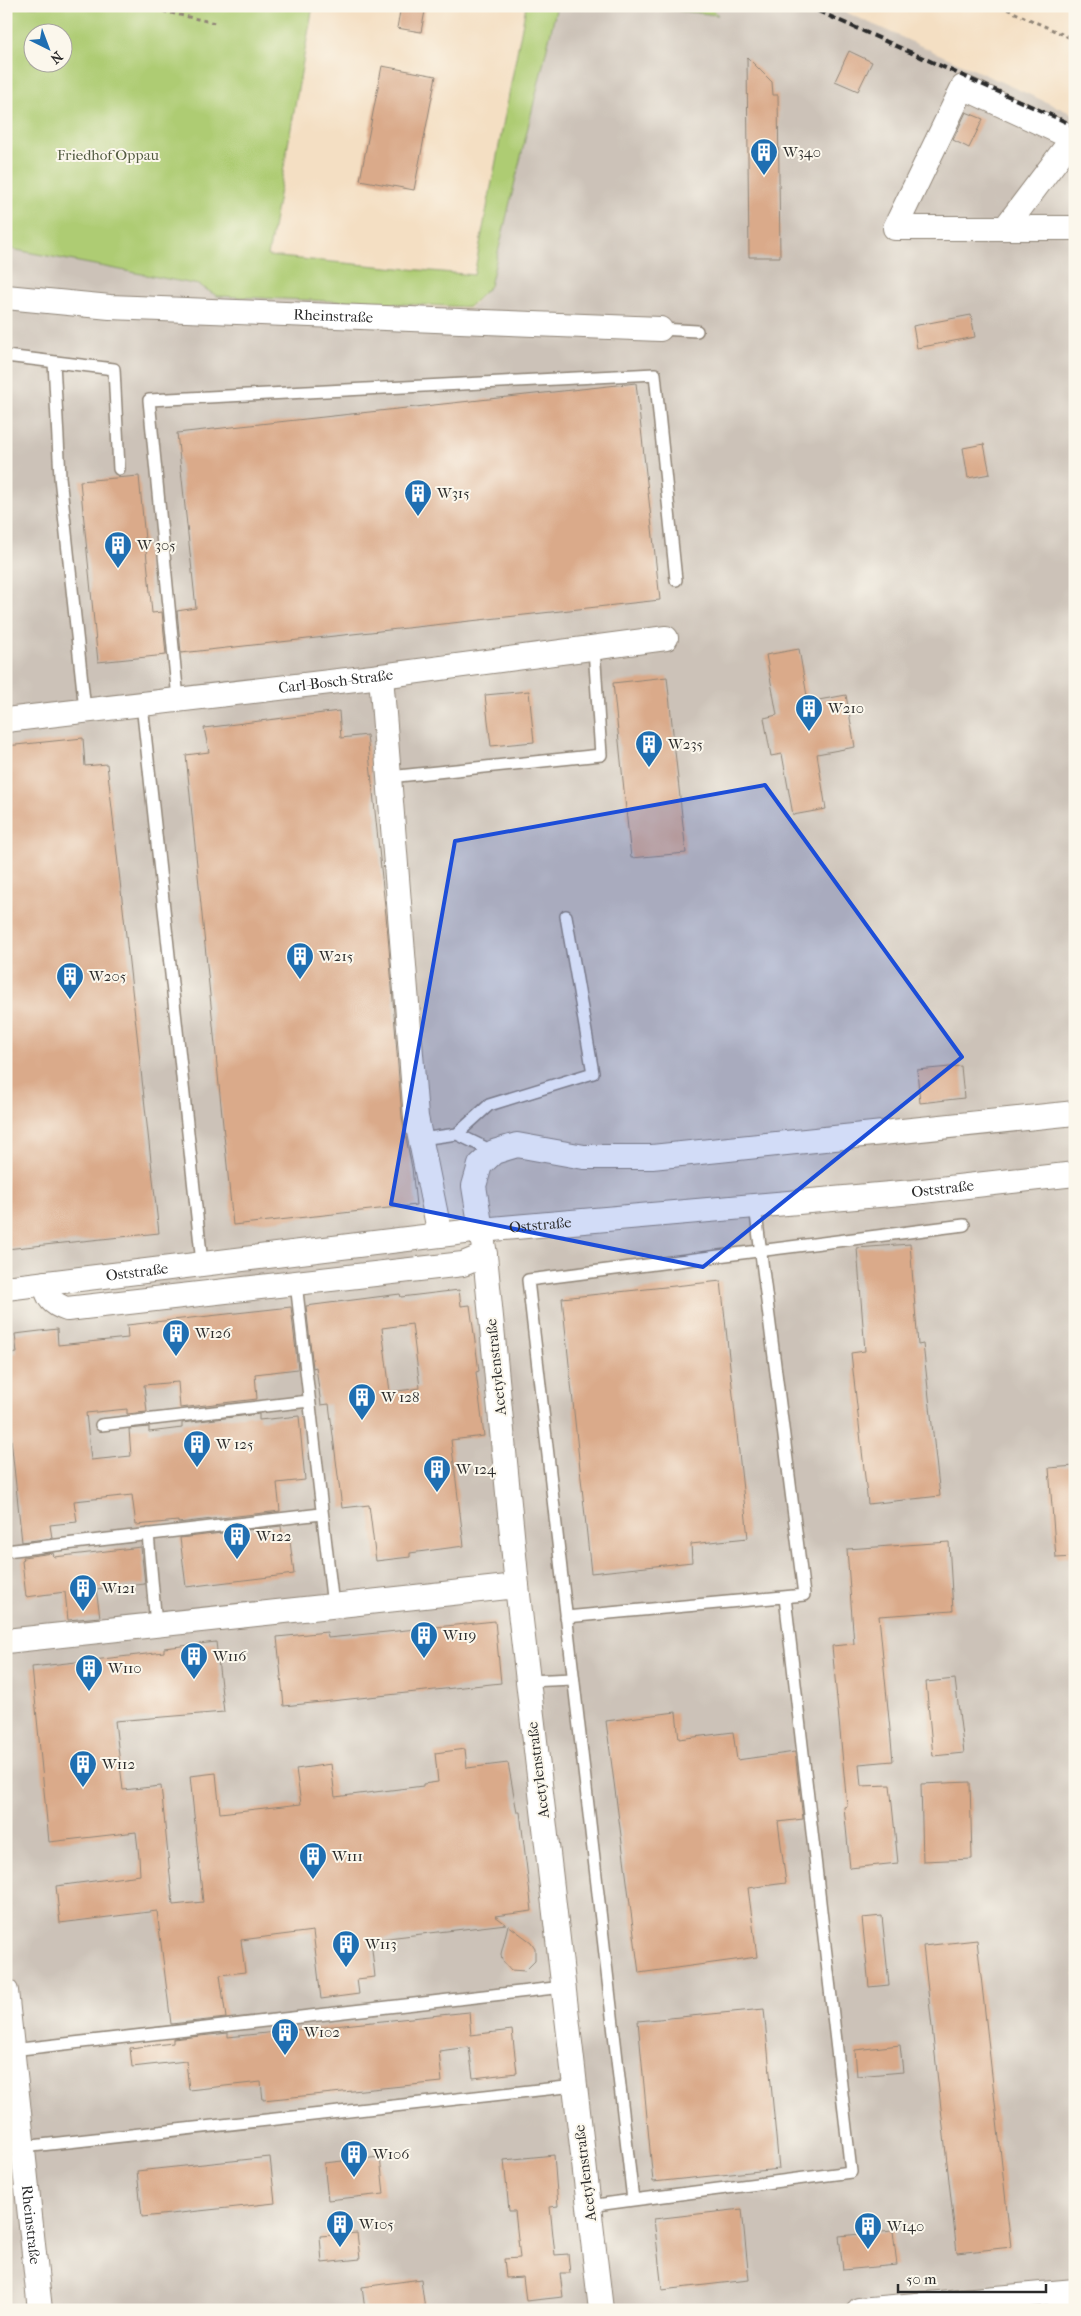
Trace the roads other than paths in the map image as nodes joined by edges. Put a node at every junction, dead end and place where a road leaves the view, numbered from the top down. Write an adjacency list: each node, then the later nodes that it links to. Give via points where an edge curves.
1 (1074, 138): 2 (street); 2 (street, via 963,87 894,228)
2 (1005, 228): 3 (street)
3 (1075, 228)
4 (6, 297): 5 (street, Rheinstraße, via 110,307)
5 (660, 329): 6 (lane)
6 (697, 331)
7 (6, 356): 8 (lane)
8 (54, 362): 9 (lane, via 114,369); 16 (lane, via 60,477)
9 (119, 469)
10 (676, 580): 14 (lane, via 655,374 149,400)
11 (666, 638): 12 (street, Carl-Bosch-Straße)
12 (594, 648): 13 (street, Carl-Bosch-Straße); 18 (lane, via 602,755)
13 (381, 676): 14 (street, Carl-Bosch-Straße); 18 (street)
14 (178, 699): 15 (street, Carl-Bosch-Straße)
15 (142, 704): 16 (street, Carl-Bosch-Straße); 31 (lane)
16 (85, 710): 17 (street, Carl-Bosch-Straße)
17 (6, 720)
18 (389, 777): 22 (street, via 415,1107)
19 (566, 916): 21 (lane, via 593,1073 489,1105)
20 (1075, 1113): 23 (street, via 652,1157 584,1156 517,1144)
21 (457, 1134): 22 (lane); 23 (lane)
22 (421, 1139): 28 (street)
23 (494, 1152): 27 (street, Acetylenstraße, via 480,1165 474,1186)
24 (1075, 1174): 25 (street, Oststraße)
25 (755, 1206): 27 (street, Oststraße); 29 (lane)
26 (964, 1224): 29 (lane)
27 (481, 1230): 28 (street, Oststraße); 30 (street, Acetylenstraße)
28 (440, 1235): 31 (street, Oststraße)
29 (762, 1250): 41 (lane, via 804,1595); 43 (lane, via 528,1280)
30 (484, 1256): 33 (street, via 463,1264); 40 (street, Acetylenstraße)
31 (202, 1263): 32 (street, Oststraße)
32 (45, 1283): 33 (street, via 48,1297 55,1305 67,1309); 34 (street, Oststraße)
33 (296, 1283): 35 (lane)
34 (6, 1288)
35 (309, 1401): 36 (lane); 37 (lane)
36 (101, 1425)
37 (321, 1514): 38 (lane); 42 (lane)
38 (148, 1534): 39 (lane); 44 (lane)
39 (6, 1551)
40 (517, 1586): 42 (street); 47 (street, Acetylenstraße)
41 (785, 1597): 43 (lane); 53 (lane, via 851,2172)
42 (333, 1606): 44 (street)
43 (566, 1617): 46 (lane)
44 (156, 1625): 45 (street)
45 (6, 1641)
46 (573, 1679): 47 (lane); 53 (lane)
47 (528, 1681): 48 (street, Acetylenstraße)
48 (564, 1987): 50 (lane); 51 (street, Acetylenstraße)
49 (6, 1991): 50 (street, Rheinstraße)
50 (12, 2050): 52 (street, Rheinstraße)
51 (575, 2086): 52 (lane); 54 (street, Acetylenstraße)
52 (23, 2147): 56 (street, Rheinstraße)
53 (633, 2200): 54 (lane)
54 (589, 2206): 57 (street, Acetylenstraße)
55 (1075, 2291): 58 (street)
56 (40, 2310)
57 (601, 2310)
58 (859, 2310)

